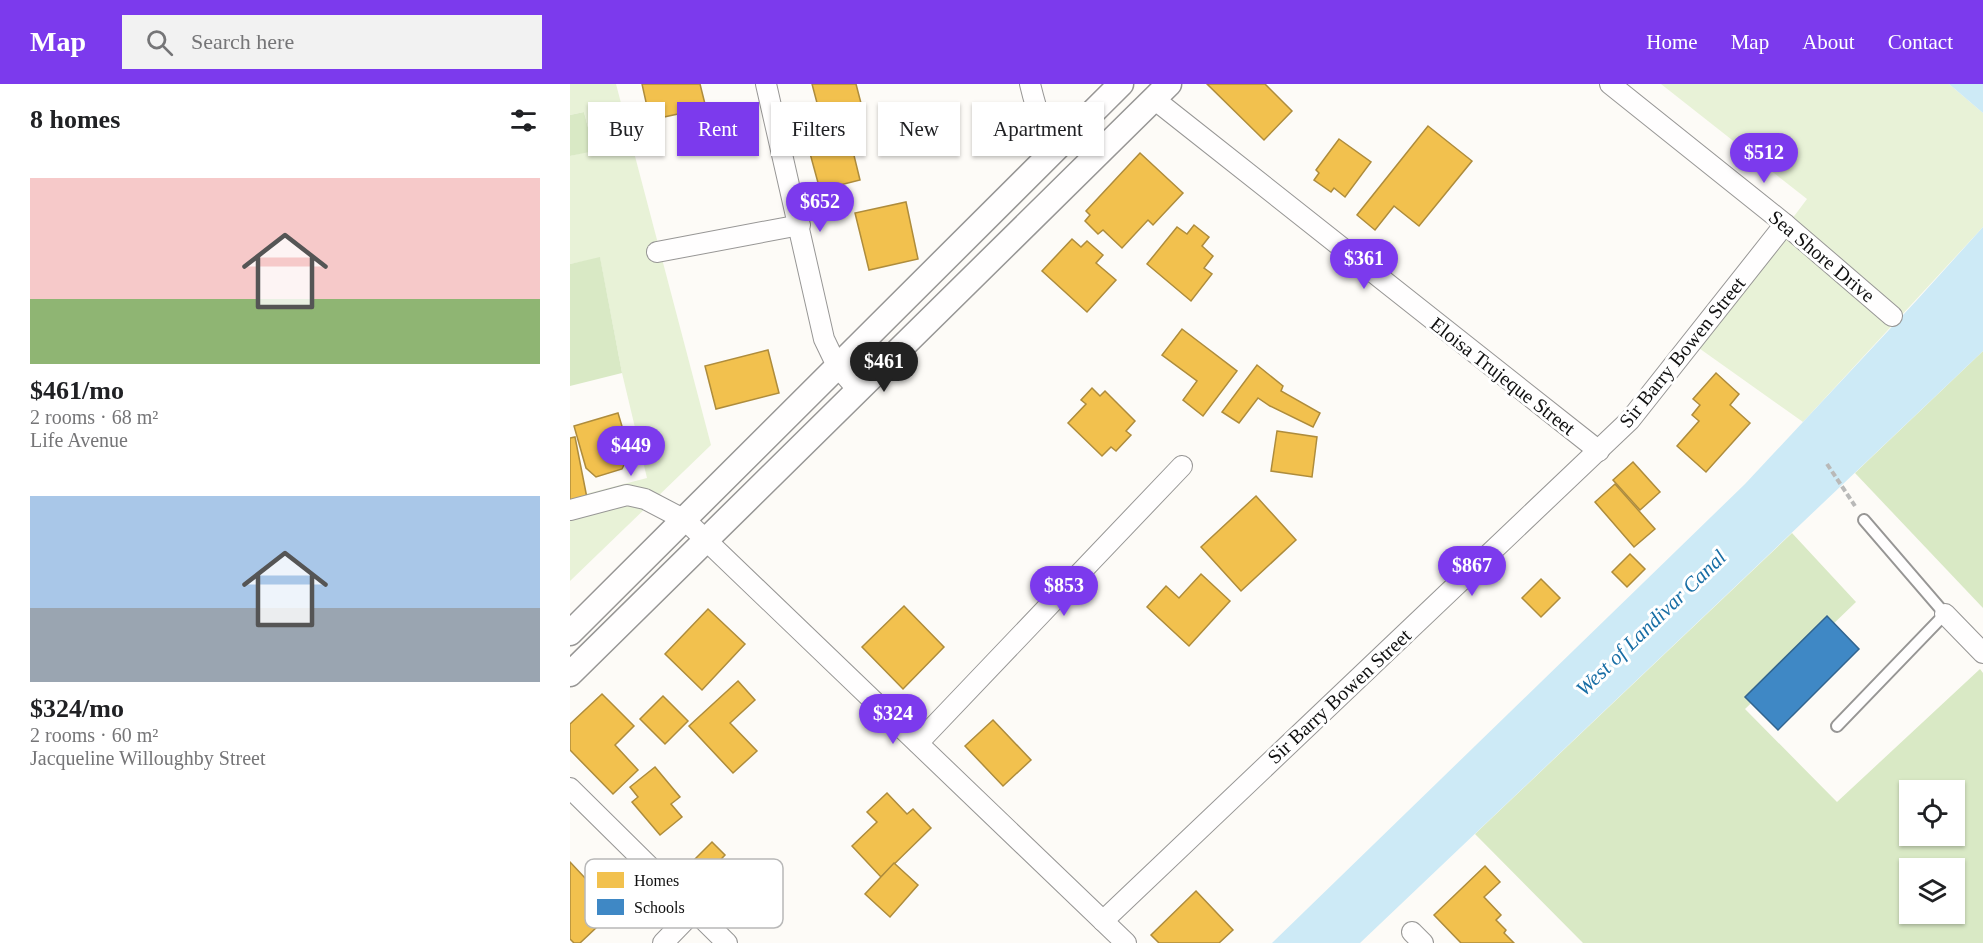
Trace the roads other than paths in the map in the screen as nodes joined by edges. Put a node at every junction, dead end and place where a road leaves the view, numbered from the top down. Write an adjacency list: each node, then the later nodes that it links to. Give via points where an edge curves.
1 (766, 84): 10 (street)
2 (1030, 84): 6 (street)
3 (1121, 84): 7 (street)
4 (1610, 84): 9 (street, Sea Shore Drive)
5 (1161, 92): 14 (street); 15 (street, Eloisa Trujeque Street)
6 (1034, 102)
7 (1103, 102)
8 (1050, 156): 13 (street)
9 (1785, 224): 12 (street, Sea Shore Drive); 15 (street, Sir Barry Bowen Street, via 1630,420)
10 (800, 225): 11 (street); 13 (street, via 824,339)
11 (657, 252)
12 (1892, 316)
13 (837, 366): 14 (street); 19 (street)
14 (858, 390): 20 (street)
15 (1599, 451): 29 (street, Sir Barry Bowen Street)
16 (1182, 466): 26 (street)
17 (570, 510): 19 (street, via 627,495 645,499)
18 (1864, 519): 21 (lane)
19 (685, 520): 20 (street); 22 (street)
20 (706, 540): 24 (street); 26 (street)
21 (1945, 614): 23 (street); 25 (lane)
22 (570, 633)
23 (1983, 653)
24 (570, 674)
25 (1837, 726)
26 (918, 743): 29 (street)
27 (570, 788): 28 (street)
28 (643, 859)
29 (1103, 921): 34 (street)
30 (678, 928): 32 (street)
31 (712, 928): 33 (street)
32 (663, 943)
33 (727, 943)
34 (1126, 943)

